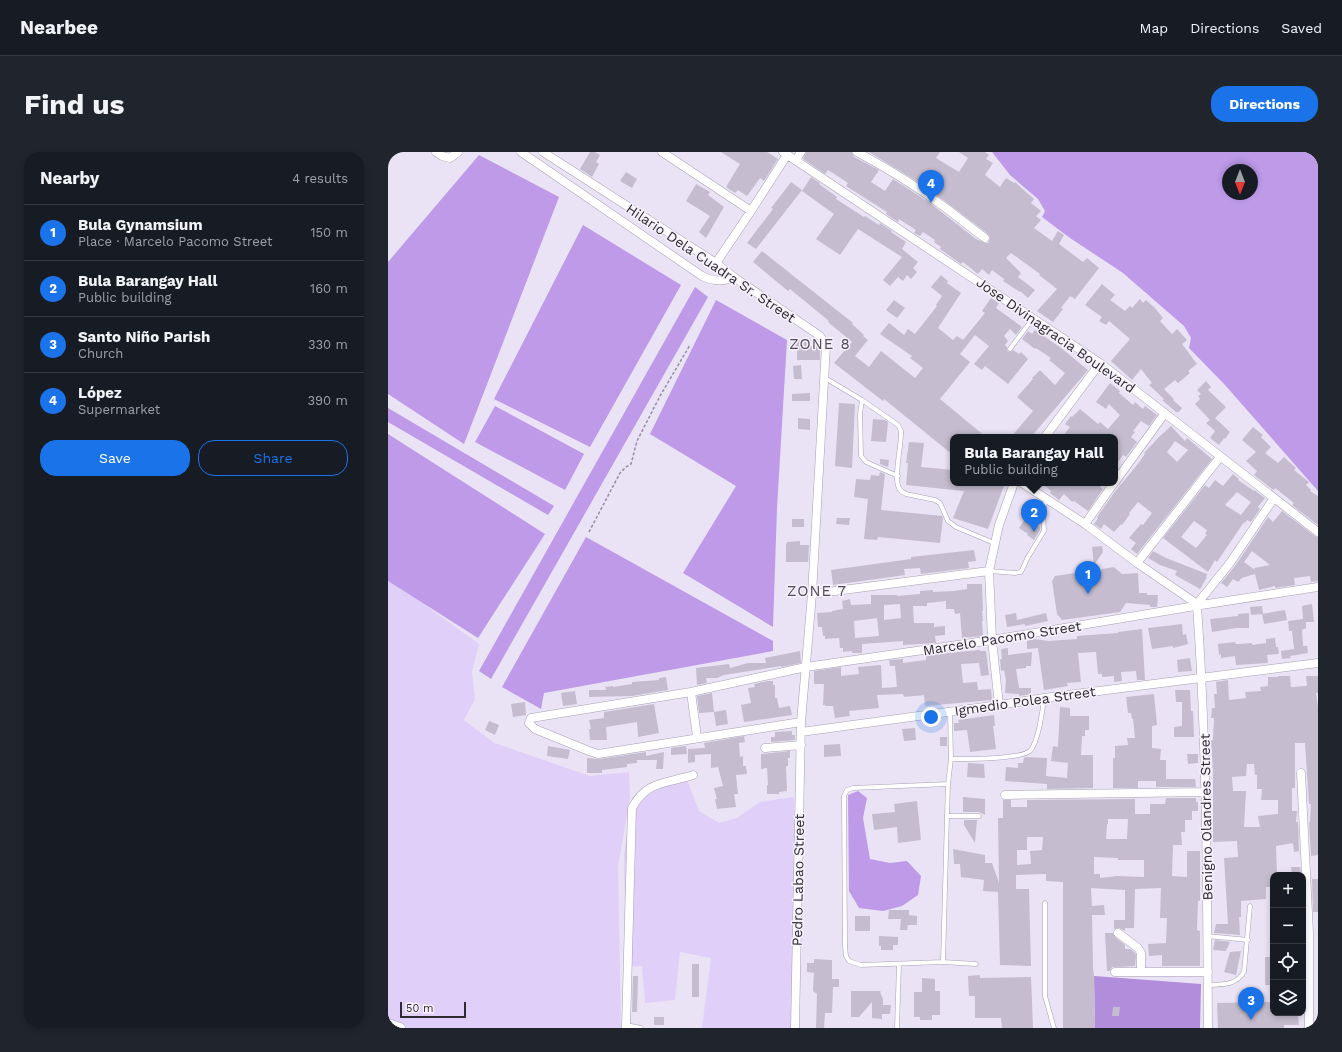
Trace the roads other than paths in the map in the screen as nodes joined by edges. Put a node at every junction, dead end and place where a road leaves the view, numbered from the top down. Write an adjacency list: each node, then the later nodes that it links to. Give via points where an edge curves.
1 (436, 152): 2 (street, via 450,158)
2 (458, 152)
3 (521, 152): 13 (street, via 702,276 720,281)
4 (543, 152): 12 (street, Hilario Dela Cuadra Sr. Street)
5 (662, 152): 10 (street)
6 (801, 152): 9 (street)
7 (857, 152): 11 (street, via 908,182)
8 (785, 153): 9 (street, Jose Divinagracia Boulevard); 10 (street)
9 (796, 160): 14 (street, Jose Divinagracia Boulevard)
10 (751, 211): 12 (street)
11 (985, 238)
12 (716, 263): 13 (street, Hilario Dela Cuadra Sr. Street)
13 (735, 278): 17 (street, Hilario Dela Cuadra Sr. Street, via 820,336 827,350)
14 (1033, 318): 15 (lane); 16 (street, Jose Divinagracia Boulevard)
15 (1010, 349)
16 (1100, 363): 19 (street, Jose Divinagracia Boulevard); 20 (street)
17 (825, 378): 18 (lane); 35 (street, Hilario Dela Cuadra Sr. Street)
18 (862, 400): 22 (lane, via 898,425 901,430); 22 (lane, via 861,456 866,462)
19 (1165, 413): 21 (street, Jose Divinagracia Boulevard); 23 (street)
20 (1047, 434)
21 (1220, 457): 27 (street, Jose Divinagracia Boulevard); 32 (street)
22 (898, 476): 31 (lane, via 898,485 902,492 935,500 940,503 948,521 956,527)
23 (1118, 478)
24 (1013, 486): 31 (street)
25 (1026, 486): 28 (street)
26 (1112, 486): 29 (street)
27 (1274, 498): 30 (street, Jose Divinagracia Boulevard); 36 (street, via 1230,563)
28 (1046, 499): 29 (street); 33 (lane, via 1043,512 1044,531 1021,572 1015,574)
29 (1084, 524): 32 (street)
30 (1318, 532)
31 (994, 543): 33 (street)
32 (1137, 563): 36 (street)
33 (989, 571): 35 (street); 37 (street)
34 (1318, 587): 36 (street, Marcelo Pacomo Street)
35 (812, 594): 39 (street, Hilario Dela Cuadra Sr. Street)
36 (1197, 605): 37 (street, Marcelo Pacomo Street); 40 (street, Benigno Olandres Street)
37 (992, 640): 39 (street, Marcelo Pacomo Street); 43 (street)
38 (1318, 663): 40 (street, Igmedio Polea Street)
39 (806, 667): 41 (street, Marcelo Pacomo Street); 45 (street, Hilario Dela Cuadra Sr. Street)
40 (1202, 678): 42 (street, Igmedio Polea Street); 54 (street, Benigno Olandres Street)
41 (691, 692): 47 (street); 47 (street, Marcelo Pacomo Street, via 531,718 529,723 535,729 598,754)
42 (1044, 698): 43 (street, Igmedio Polea Street); 50 (lane, via 1034,744 1026,753 992,758)
43 (999, 705): 44 (street, Igmedio Polea Street)
44 (950, 711): 46 (street, Igmedio Polea Street); 50 (lane)
45 (801, 722): 46 (street, Pedro Labao Street); 47 (street)
46 (801, 732): 48 (street, Pedro Labao Street)
47 (697, 738)
48 (800, 745): 49 (street); 76 (street, Pedro Labao Street)
49 (765, 748)
50 (951, 759): 53 (lane)
51 (1301, 773): 61 (street)
52 (693, 775): 73 (street, via 651,787 642,793 632,808)
53 (948, 784): 56 (lane); 66 (lane, via 853,788 847,790 844,796 846,956 849,961 861,965)
54 (1206, 792): 55 (street); 63 (street, Benigno Olandres Street)
55 (1005, 795)
56 (947, 816): 57 (lane); 65 (lane)
57 (979, 816)
58 (1045, 903): 78 (lane, via 1045,996)
59 (1250, 906): 64 (lane)
60 (1118, 933): 68 (street, via 1140,951)
61 (1309, 933): 62 (street); 80 (street)
62 (1318, 933)
63 (1207, 936): 64 (lane); 70 (street, Benigno Olandres Street)
64 (1248, 940): 71 (lane, via 1244,972 1240,978 1228,984)
65 (944, 962): 66 (lane); 67 (lane)
66 (899, 964): 77 (lane)
67 (976, 964)
68 (1141, 971): 69 (street); 70 (street)
69 (1115, 972)
70 (1208, 972): 71 (street, Benigno Olandres Street)
71 (1208, 985): 79 (street, Benigno Olandres Street)
72 (388, 1024): 74 (street)
73 (626, 1027): 75 (lane)
74 (400, 1028)
75 (642, 1028)
76 (796, 1028)
77 (897, 1028)
78 (1054, 1028)
79 (1208, 1028)
80 (1309, 1028)

